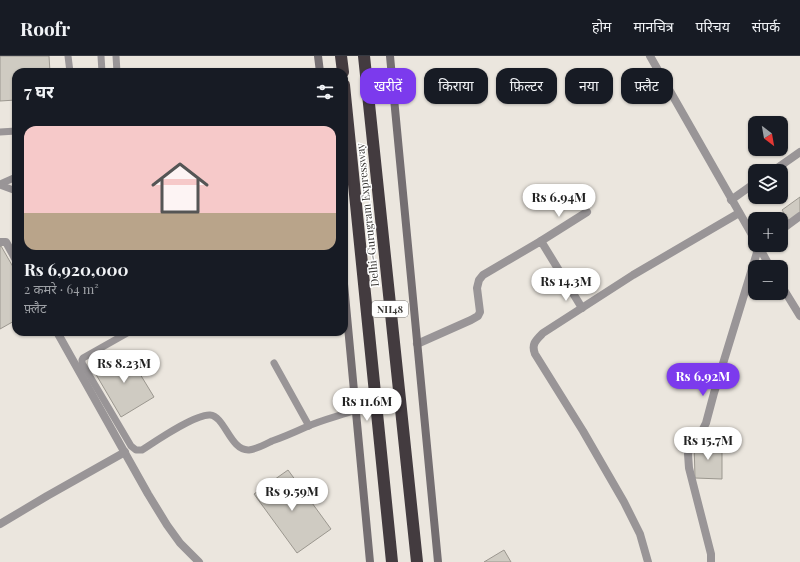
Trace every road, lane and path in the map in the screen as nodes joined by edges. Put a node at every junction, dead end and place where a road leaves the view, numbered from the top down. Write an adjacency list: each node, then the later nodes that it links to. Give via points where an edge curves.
1 (68, 56): 9 (lane)
2 (101, 56): 10 (lane)
3 (116, 56): 11 (lane)
4 (318, 56): 12 (main road)
5 (341, 56): 13 (highway)
6 (364, 56): 48 (highway, Delhi-Gurugram Expressway / NH48)
7 (390, 56): 39 (main road)
8 (650, 56): 23 (street)
9 (70, 68)
10 (102, 68)
11 (117, 68)
12 (320, 68)
13 (342, 68)
14 (348, 125): 47 (highway, Delhi-Gurugram Expressway / NH48)
15 (12, 131): 16 (lane)
16 (0, 132)
17 (800, 152): 18 (street)
18 (783, 164)
19 (12, 179): 20 (lane)
20 (0, 184): 22 (lane)
21 (748, 188): 23 (street)
22 (12, 189)
23 (731, 200): 25 (street)
24 (587, 212): 29 (street)
25 (739, 213): 28 (street); 34 (street)
26 (800, 216): 27 (street)
27 (788, 225)
28 (748, 228)
29 (541, 241): 34 (street); 39 (street, via 483,275 477,288 480,312 478,316)
30 (0, 242): 32 (street, via 6,242)
31 (756, 252): 51 (street, via 706,423 691,442 688,454 688,468)
32 (12, 253)
33 (788, 296): 35 (street)
34 (582, 308): 50 (street, via 543,333 534,343 534,351 635,523)
35 (800, 316)
36 (348, 326): 41 (main road)
37 (59, 336): 43 (street)
38 (121, 336): 42 (lane, via 82,360 131,446 136,450 142,450 186,423 210,415 216,417 234,442 242,449 250,450)
39 (417, 344): 49 (main road)
40 (274, 364): 42 (lane)
41 (356, 410): 42 (lane); 46 (main road)
42 (309, 426)
43 (125, 452): 44 (street); 45 (street, via 167,525 180,543)
44 (0, 524)
45 (200, 562)
46 (370, 562)
47 (392, 562)
48 (417, 562)
49 (438, 562)
50 (648, 562)
51 (711, 562)

